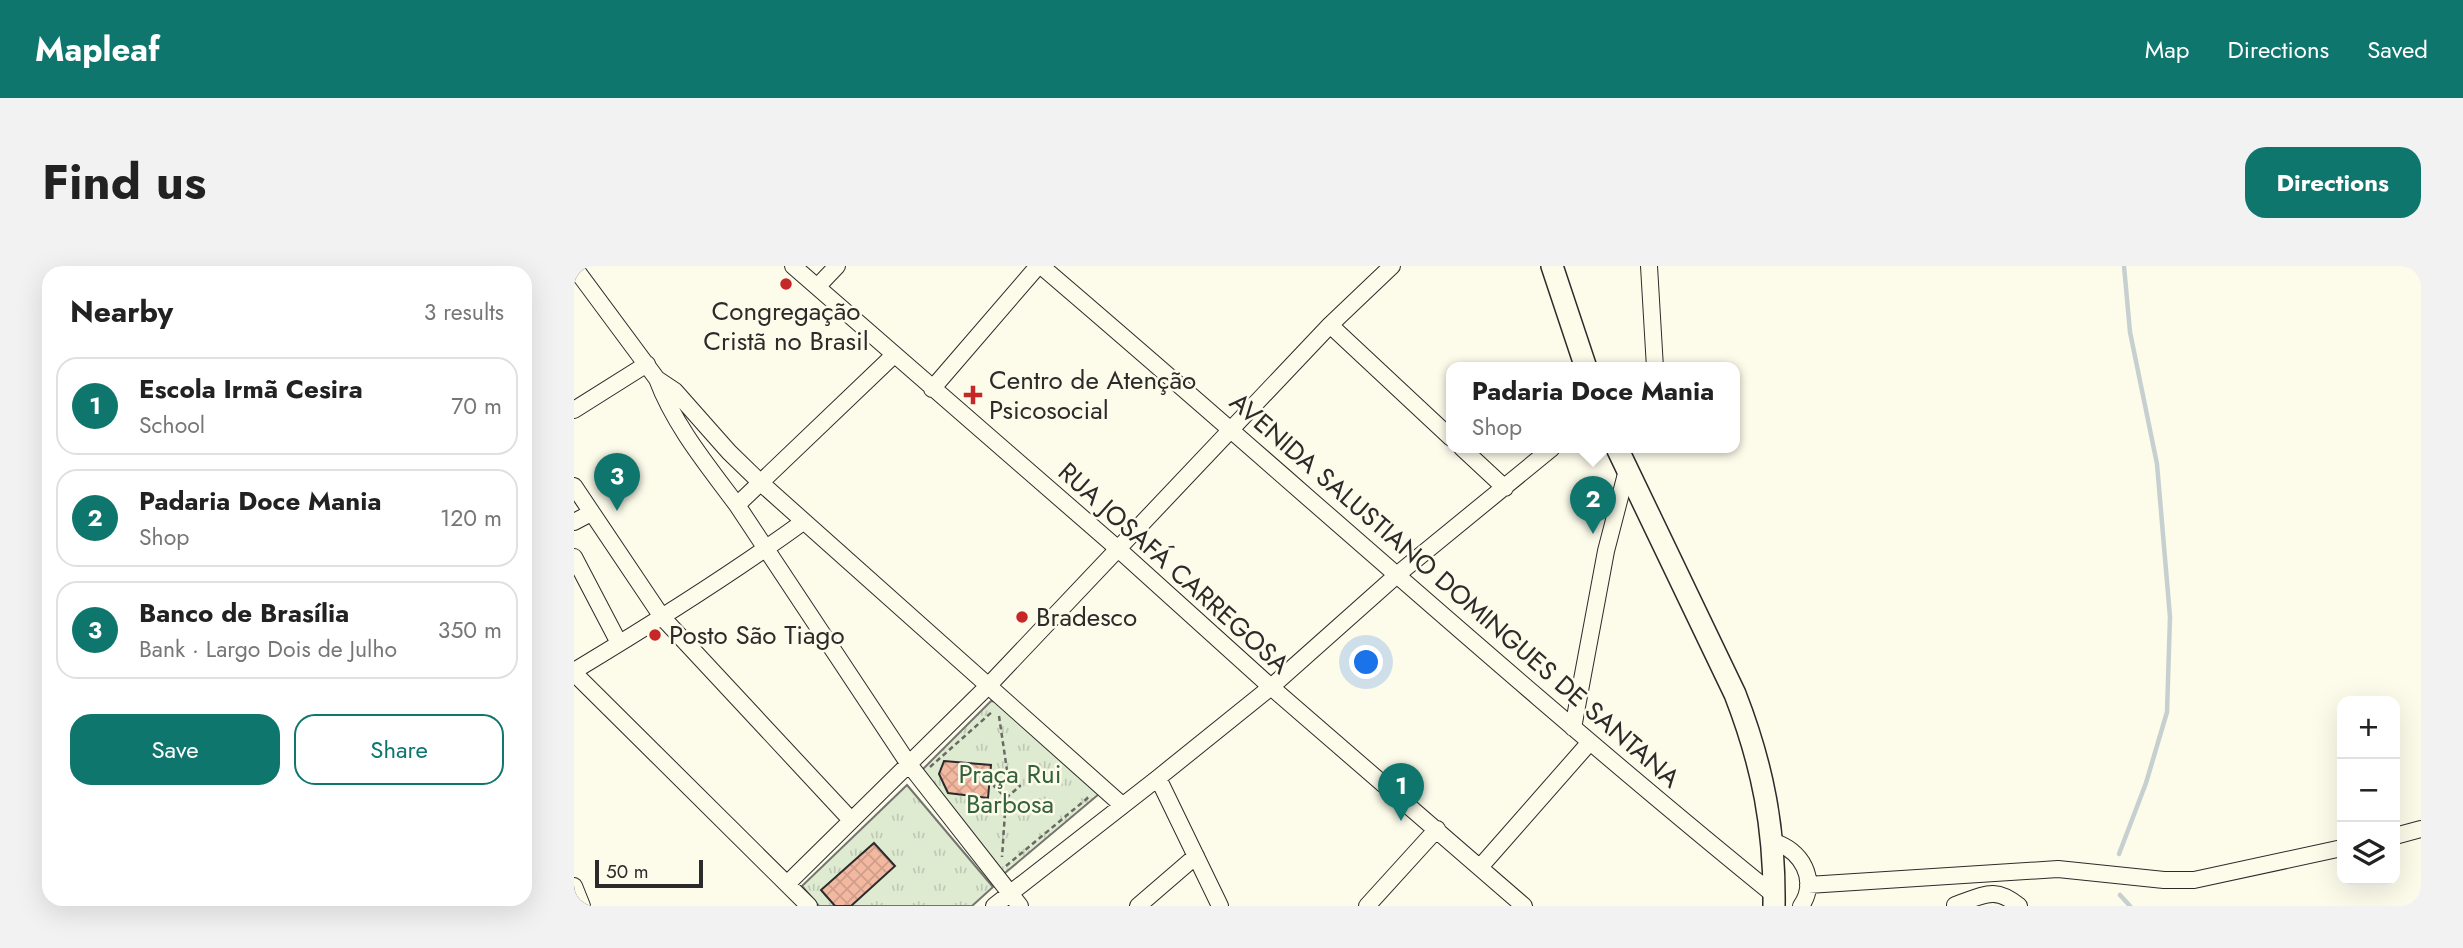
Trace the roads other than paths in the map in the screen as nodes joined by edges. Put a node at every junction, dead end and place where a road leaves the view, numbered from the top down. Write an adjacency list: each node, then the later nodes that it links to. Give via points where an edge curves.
1 (793, 266): 8 (street, RUA JOSAFÁ CARREGOSA)
2 (836, 266): 8 (street)
3 (1040, 266): 15 (street); 17 (street, AVENIDA SALUSTIANO DOMINGUES DE SANTANA)
4 (1392, 266): 9 (street)
5 (1552, 266): 11 (main road)
6 (1649, 266): 12 (street)
7 (574, 267): 13 (street)
8 (817, 287): 10 (street, RUA JOSAFÁ CARREGOSA)
9 (1330, 325): 17 (street); 18 (street)
10 (894, 355): 15 (street, RUA JOSAFÁ CARREGOSA); 24 (street)
11 (1584, 362)
12 (1655, 362)
13 (647, 364): 14 (street); 16 (street)
14 (657, 379): 19 (street, via 675,391); 23 (street, via 665,401)
15 (932, 389): 32 (street, RUA JOSAFÁ CARREGOSA)
16 (574, 410)
17 (1232, 428): 32 (street); 34 (street, AVENIDA SALUSTIANO DOMINGUES DE SANTANA)
18 (1446, 433)
19 (729, 452): 23 (street); 24 (street)
20 (1467, 453): 26 (street)
21 (1546, 453): 26 (street)
22 (1622, 455): 40 (street); 49 (main road, via 1752,736)
23 (709, 467): 27 (street)
24 (761, 483): 27 (street); 30 (street)
25 (574, 486): 28 (street)
26 (1505, 488): 34 (street)
27 (737, 505): 31 (street)
28 (592, 513): 29 (street); 35 (street)
29 (574, 522)
30 (803, 522): 31 (street); 38 (street)
31 (766, 548): 35 (street); 42 (street)
32 (1117, 548): 38 (street); 39 (street, RUA JOSAFÁ CARREGOSA)
33 (574, 557): 36 (street)
34 (1398, 574): 39 (street); 40 (street, AVENIDA SALUSTIANO DOMINGUES DE SANTANA)
35 (662, 617): 36 (street); 45 (street)
36 (620, 643): 37 (street)
37 (574, 672): 53 (street)
38 (989, 685): 42 (street); 44 (street)
39 (1271, 687): 43 (street); 47 (street, RUA JOSAFÁ CARREGOSA)
40 (1573, 728): 41 (street, AVENIDA SALUSTIANO DOMINGUES DE SANTANA)
41 (1590, 742): 52 (street); 57 (street, AVENIDA SALUSTIANO DOMINGUES DE SANTANA)
42 (908, 764): 45 (street); 56 (street)
43 (1158, 778): 44 (street); 51 (street)
44 (1122, 806): 56 (street)
45 (850, 820): 53 (street)
46 (2421, 829): 48 (street)
47 (1437, 830): 52 (street, RUA JOSAFÁ CARREGOSA); 65 (street)
48 (2400, 834)
49 (1773, 842): 54 (street, via 1802,860); 57 (main road)
50 (2337, 849): 54 (street, via 2194,880 2059,870)
51 (1196, 856): 63 (street); 64 (street)
52 (1481, 866): 58 (street, RUA JOSAFÁ CARREGOSA)
53 (787, 884): 60 (street)
54 (1808, 885): 66 (street)
55 (574, 886): 59 (street)
56 (1009, 893): 61 (street); 62 (street)
57 (1774, 900)
58 (1518, 904)
59 (582, 906)
60 (808, 906)
61 (994, 906)
62 (1020, 906)
63 (1138, 906)
64 (1220, 906)
65 (1367, 906)
66 (1801, 906)
67 (1953, 906): 68 (street, via 1995,892)
68 (2019, 906)

